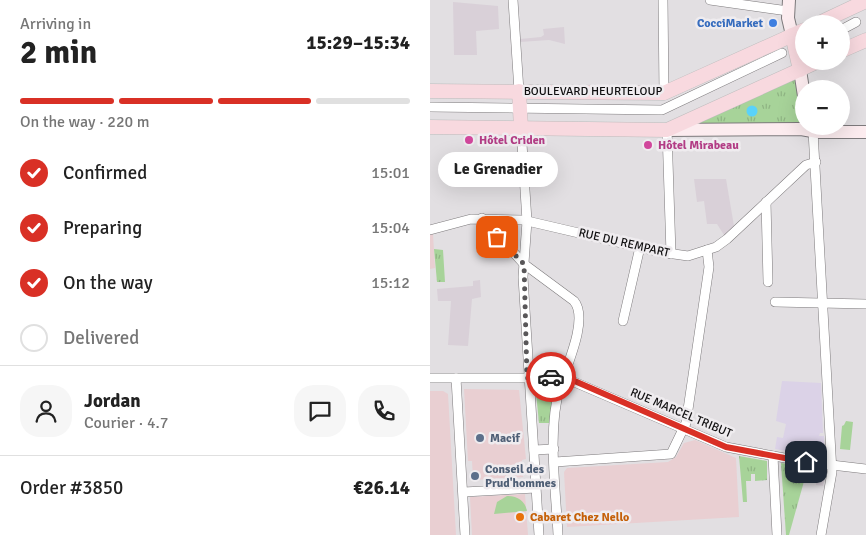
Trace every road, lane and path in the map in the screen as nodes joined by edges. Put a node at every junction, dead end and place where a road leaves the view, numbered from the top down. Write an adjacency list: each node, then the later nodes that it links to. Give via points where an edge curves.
1 (513, 0): 17 (street)
2 (663, 0): 18 (street)
3 (710, 0): 5 (street)
4 (865, 3): 6 (main road)
5 (789, 6): 8 (street)
6 (838, 15)
7 (856, 22): 9 (street)
8 (795, 23)
9 (850, 25)
10 (795, 33): 18 (main road, BOULEVARD HEURTELOUP)
11 (866, 40): 12 (main road)
12 (850, 47)
13 (782, 53): 20 (street, BOULEVARD HEURTELOUP, via 662,110)
14 (800, 70): 15 (street); 24 (main road)
15 (802, 80)
16 (430, 91): 17 (main road, BOULEVARD HEURTELOUP)
17 (519, 91): 18 (main road, BOULEVARD HEURTELOUP); 20 (main road)
18 (664, 93)
19 (430, 107): 20 (street, BOULEVARD HEURTELOUP)
20 (519, 108): 22 (main road)
21 (430, 127): 22 (main road)
22 (521, 128): 24 (main road); 31 (street)
23 (795, 129): 24 (street)
24 (666, 130): 35 (street)
25 (850, 131): 26 (street)
26 (866, 132)
27 (812, 135): 28 (street)
28 (816, 162): 29 (street, RUE DU REMPART, via 806,165); 39 (street)
29 (766, 202): 34 (street, RUE DU REMPART, via 727,239); 37 (street)
30 (482, 218): 31 (street, RUE DU REMPART); 32 (street, RUE DU REMPART); 36 (street)
31 (527, 221): 33 (street, RUE DU REMPART); 36 (street)
32 (430, 230)
33 (640, 247): 35 (street, RUE DU REMPART); 41 (street)
34 (707, 250): 35 (street, RUE DU REMPART, via 688,256); 46 (street, via 709,267)
35 (671, 254)
36 (524, 264): 44 (street); 45 (street, via 574,300 578,308 578,325)
37 (768, 282)
38 (775, 302): 39 (street)
39 (823, 303): 40 (street); 51 (street)
40 (866, 304)
41 (623, 321)
42 (430, 378): 43 (street, RUE MARCEL TRIBUT)
43 (456, 378): 44 (street, RUE MARCEL TRIBUT); 54 (street)
44 (527, 378): 45 (street, RUE MARCEL TRIBUT); 48 (street)
45 (565, 378): 46 (street, RUE MARCEL TRIBUT); 47 (street, via 560,386 553,422)
46 (684, 429): 49 (street, RUE MARCEL TRIBUT, via 726,447); 50 (street, via 668,456)
47 (554, 449): 48 (street); 50 (street)
48 (534, 450): 53 (street)
49 (773, 456): 51 (street, RUE MARCEL TRIBUT); 58 (street)
50 (555, 462): 57 (street)
51 (831, 466): 52 (street, RUE MARCEL TRIBUT); 59 (street)
52 (866, 469)
53 (536, 488): 54 (street); 56 (street)
54 (464, 492): 55 (street)
55 (465, 535)
56 (539, 535)
57 (558, 535)
58 (777, 535)
59 (821, 535)

